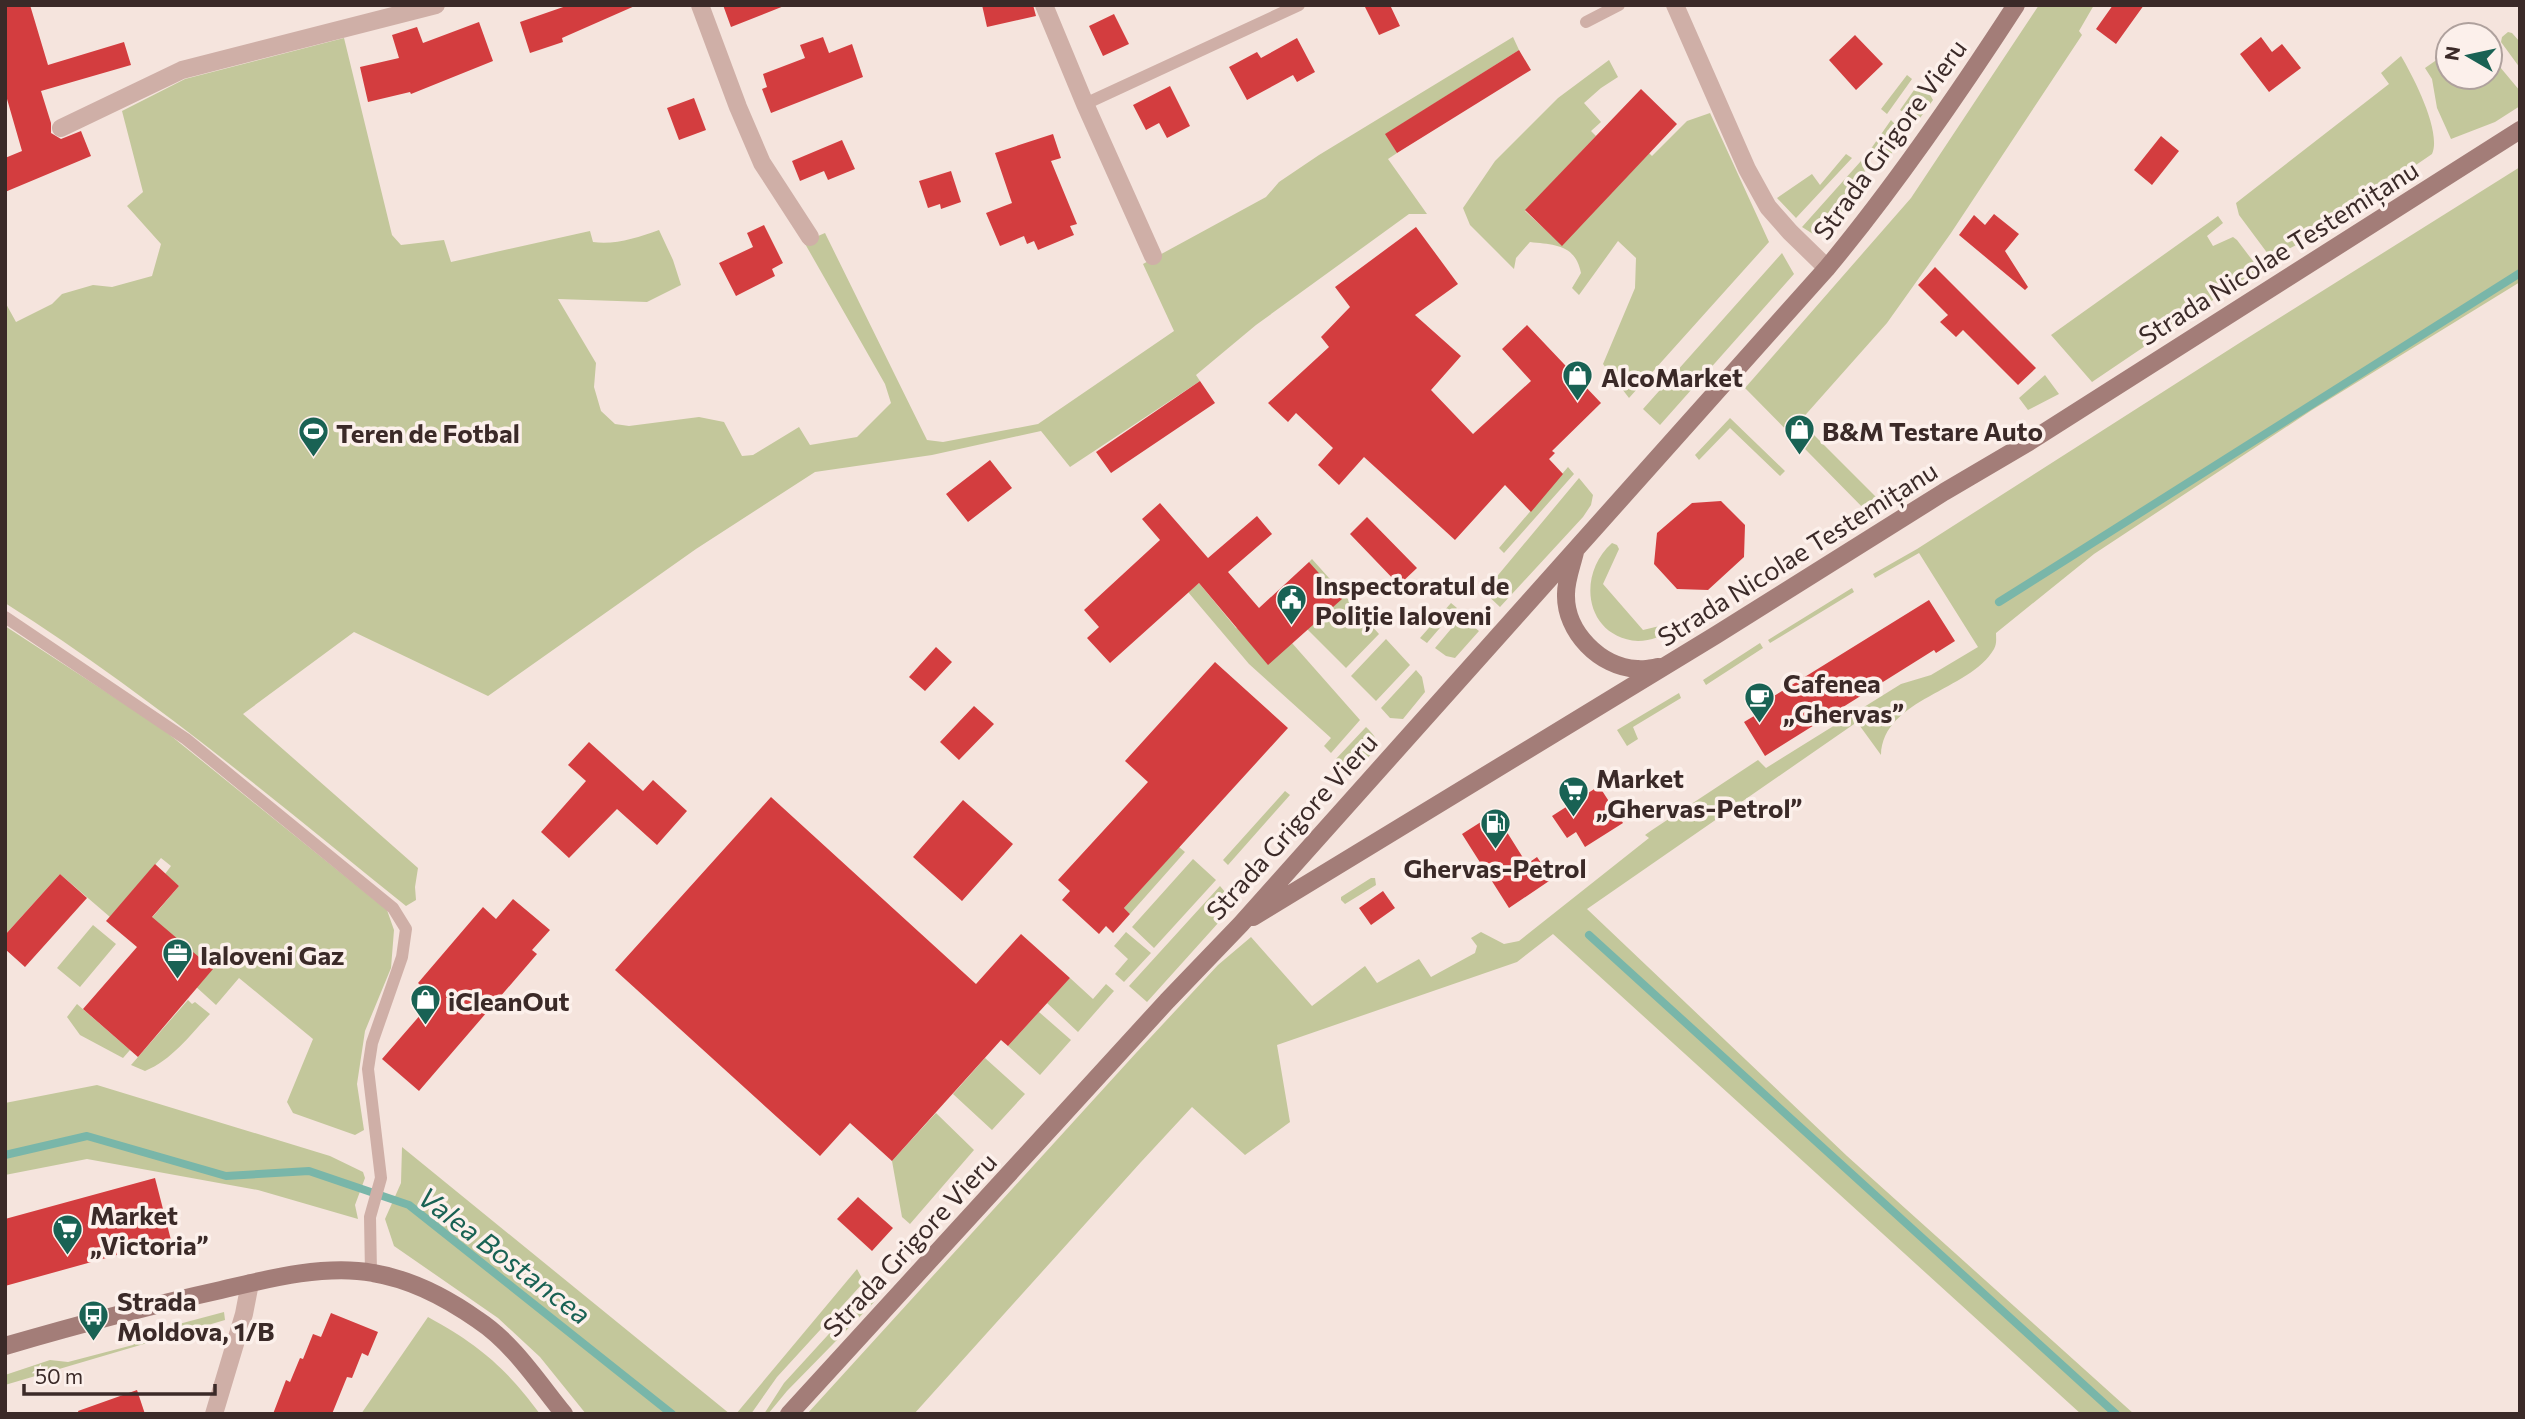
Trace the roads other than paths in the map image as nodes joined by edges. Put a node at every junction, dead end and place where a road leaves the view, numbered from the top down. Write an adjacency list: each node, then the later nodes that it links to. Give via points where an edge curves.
1 (436, 5): 10 (street, via 182,69)
2 (700, 5): 12 (street, via 762,163)
3 (1044, 5): 9 (street)
4 (1299, 5): 9 (lane)
5 (1619, 5): 8 (lane)
6 (1675, 5): 14 (street, Strada Grigore Vieru, via 1747,169 1768,206)
7 (2015, 5): 14 (main road, Strada Grigore Vieru, via 1926,140)
8 (1586, 22)
9 (1085, 104): 13 (street)
10 (61, 128)
11 (2520, 130): 17 (main road, Strada Nicolae Testemițanu, via 2029,442)
12 (810, 237)
13 (1153, 256)
14 (1827, 268): 15 (main road, Strada Grigore Vieru)
15 (1575, 551): 17 (main road, via 1566,595 1572,622 1587,646 1610,663 1637,670); 18 (main road, Strada Grigore Vieru)
16 (5, 617): 19 (lane, via 186,738 393,908 406,929 368,1069 381,1178 370,1217)
17 (1665, 666): 18 (main road, Strada Nicolae Testemițanu)
18 (1241, 924): 24 (main road, Strada Grigore Vieru)
19 (370, 1272): 20 (main road, via 299,1274); 23 (main road, via 444,1298 481,1321 516,1354)
20 (250, 1283): 21 (main road, via 121,1312); 22 (street)
21 (5, 1346)
22 (214, 1414)
23 (564, 1414)
24 (789, 1414)

